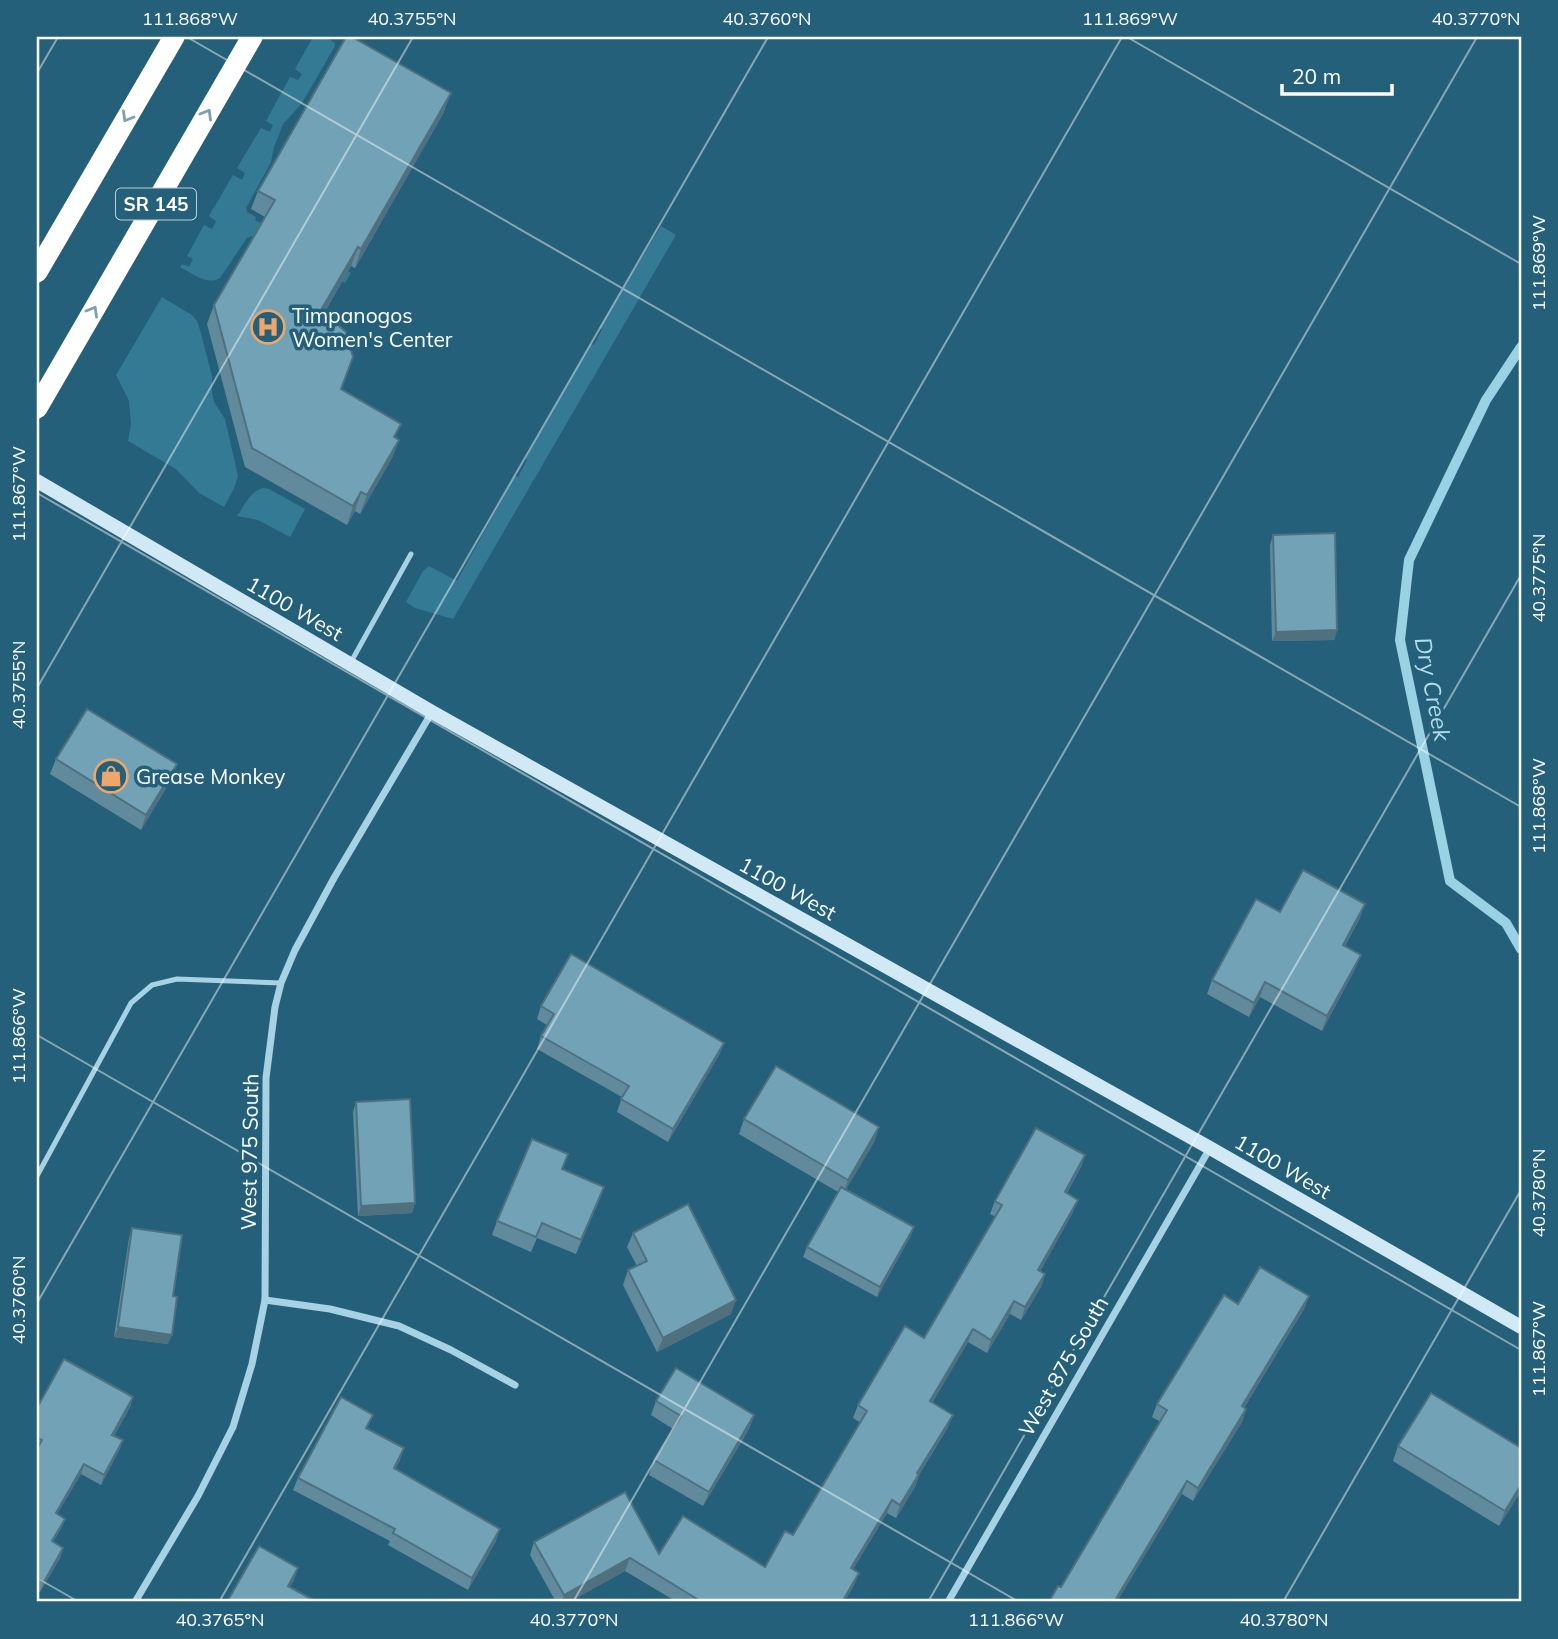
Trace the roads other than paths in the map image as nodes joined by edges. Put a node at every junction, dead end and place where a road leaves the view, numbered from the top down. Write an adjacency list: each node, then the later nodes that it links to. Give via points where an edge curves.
1 (174, 37): 3 (highway, SR 145, one-way to 3)
2 (252, 37): 4 (highway, SR 145, one-way to 2)
3 (37, 272)
4 (37, 408)
5 (37, 481): 7 (street, 1100 West)
6 (411, 554): 7 (lane)
7 (349, 664): 8 (street, 1100 West)
8 (432, 712): 9 (street, West 975 South, via 334,878); 10 (street, 1100 West)
9 (281, 983): 11 (lane, via 177,979 152,985 131,1003); 12 (street, West 975 South, via 266,1078)
10 (1210, 1148): 13 (street, 1100 West); 16 (street, West 875 South)
11 (37, 1176)
12 (265, 1300): 14 (street, via 330,1309 399,1326); 15 (street, West 975 South, via 233,1427)
13 (1521, 1327)
14 (515, 1385)
15 (135, 1602)
16 (948, 1602)

